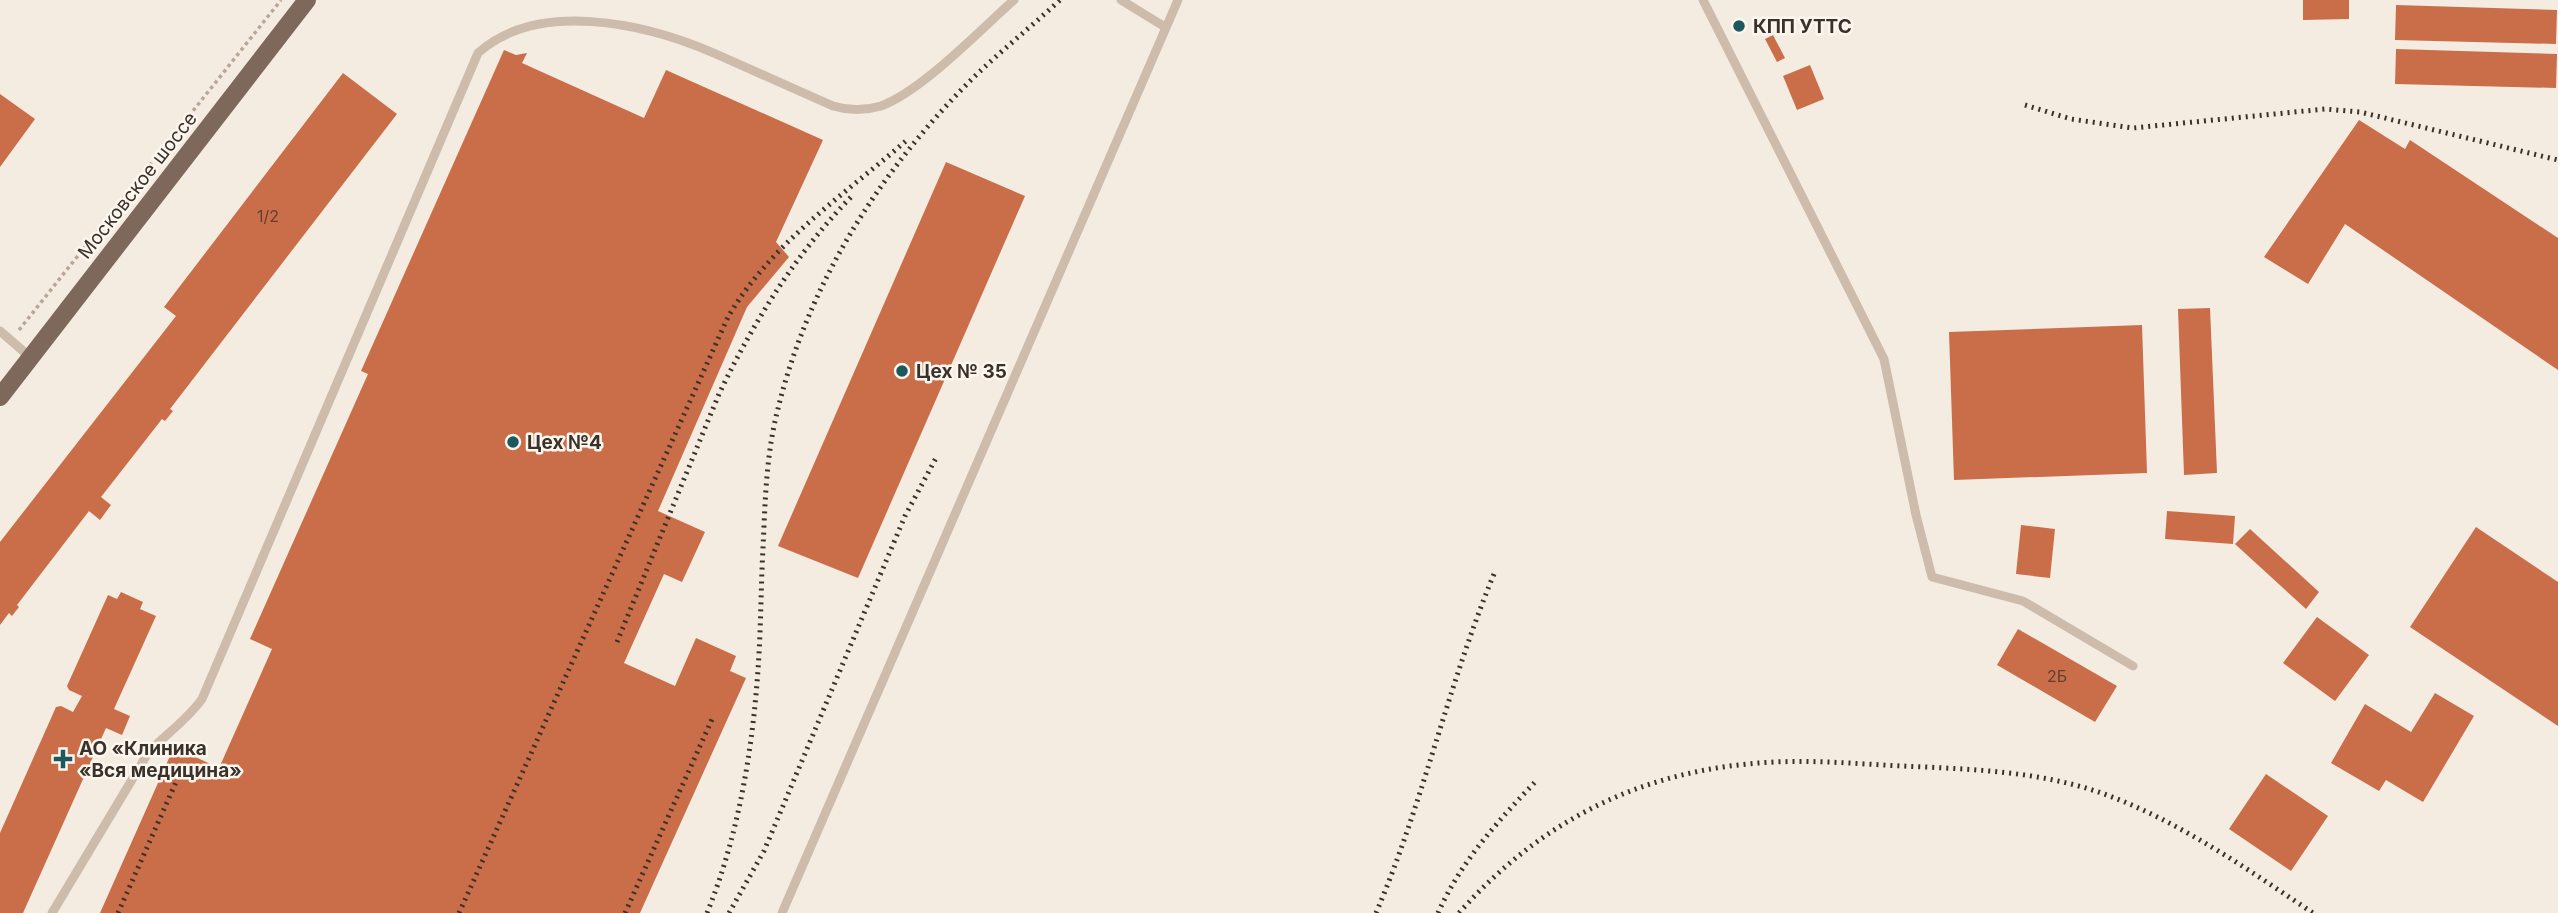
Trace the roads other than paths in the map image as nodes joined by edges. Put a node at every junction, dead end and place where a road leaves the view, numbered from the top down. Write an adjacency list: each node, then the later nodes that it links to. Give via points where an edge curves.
1 (307, 0): 10 (main road, Московское шоссе)
2 (1014, 0): 6 (lane, via 911,89 885,104 859,111 833,106)
3 (1121, 0): 8 (lane)
4 (1178, 0): 8 (lane)
5 (1703, 0): 12 (lane, via 1884,359 1932,577 2023,601)
6 (626, 16)
7 (503, 25): 13 (lane, via 478,53 202,699 148,753)
8 (1165, 27): 14 (lane)
9 (0, 331): 10 (lane)
10 (30, 357): 11 (main road, Московское шоссе)
11 (0, 397)
12 (2133, 666)
13 (52, 913)
14 (782, 913)

